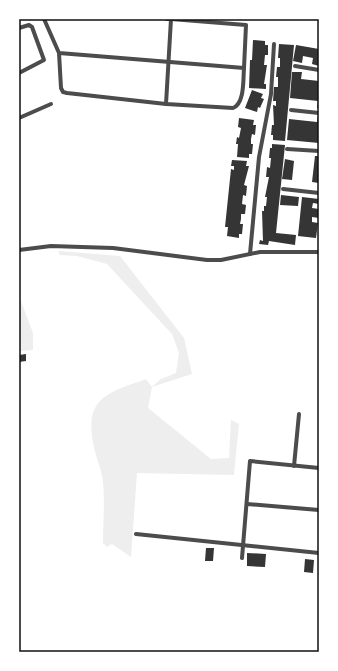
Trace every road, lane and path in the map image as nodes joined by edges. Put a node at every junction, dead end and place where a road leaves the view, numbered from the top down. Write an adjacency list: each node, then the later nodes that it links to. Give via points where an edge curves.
1 (44, 19): 8 (street)
2 (167, 19): 3 (street)
3 (171, 19): 5 (street); 9 (street)
4 (246, 19): 5 (street)
5 (246, 25): 11 (street)
6 (19, 28): 13 (street, via 32,26 44,60)
7 (274, 44): 25 (street, via 271,94 259,157)
8 (59, 52): 9 (street); 15 (street, via 63,92)
9 (169, 62): 11 (street); 15 (street)
10 (295, 66): 12 (street)
11 (244, 68): 15 (street, via 243,88 236,107)
12 (319, 70)
13 (19, 73)
14 (50, 104): 18 (street)
15 (166, 104)
16 (291, 110): 17 (street)
17 (319, 113)
18 (19, 118)
19 (287, 149): 20 (street)
20 (319, 151)
21 (283, 189): 22 (street)
22 (319, 193)
23 (19, 250): 25 (street, via 51,246 113,248 206,260 221,260)
24 (319, 252): 25 (street)
25 (250, 254)
26 (299, 414): 27 (street)
27 (294, 466): 28 (street); 29 (street, via 250,461)
28 (319, 468)
29 (247, 504): 30 (street); 32 (street)
30 (319, 510)
31 (136, 534): 32 (street)
32 (243, 545): 33 (street); 34 (street)
33 (319, 553)
34 (242, 558)

